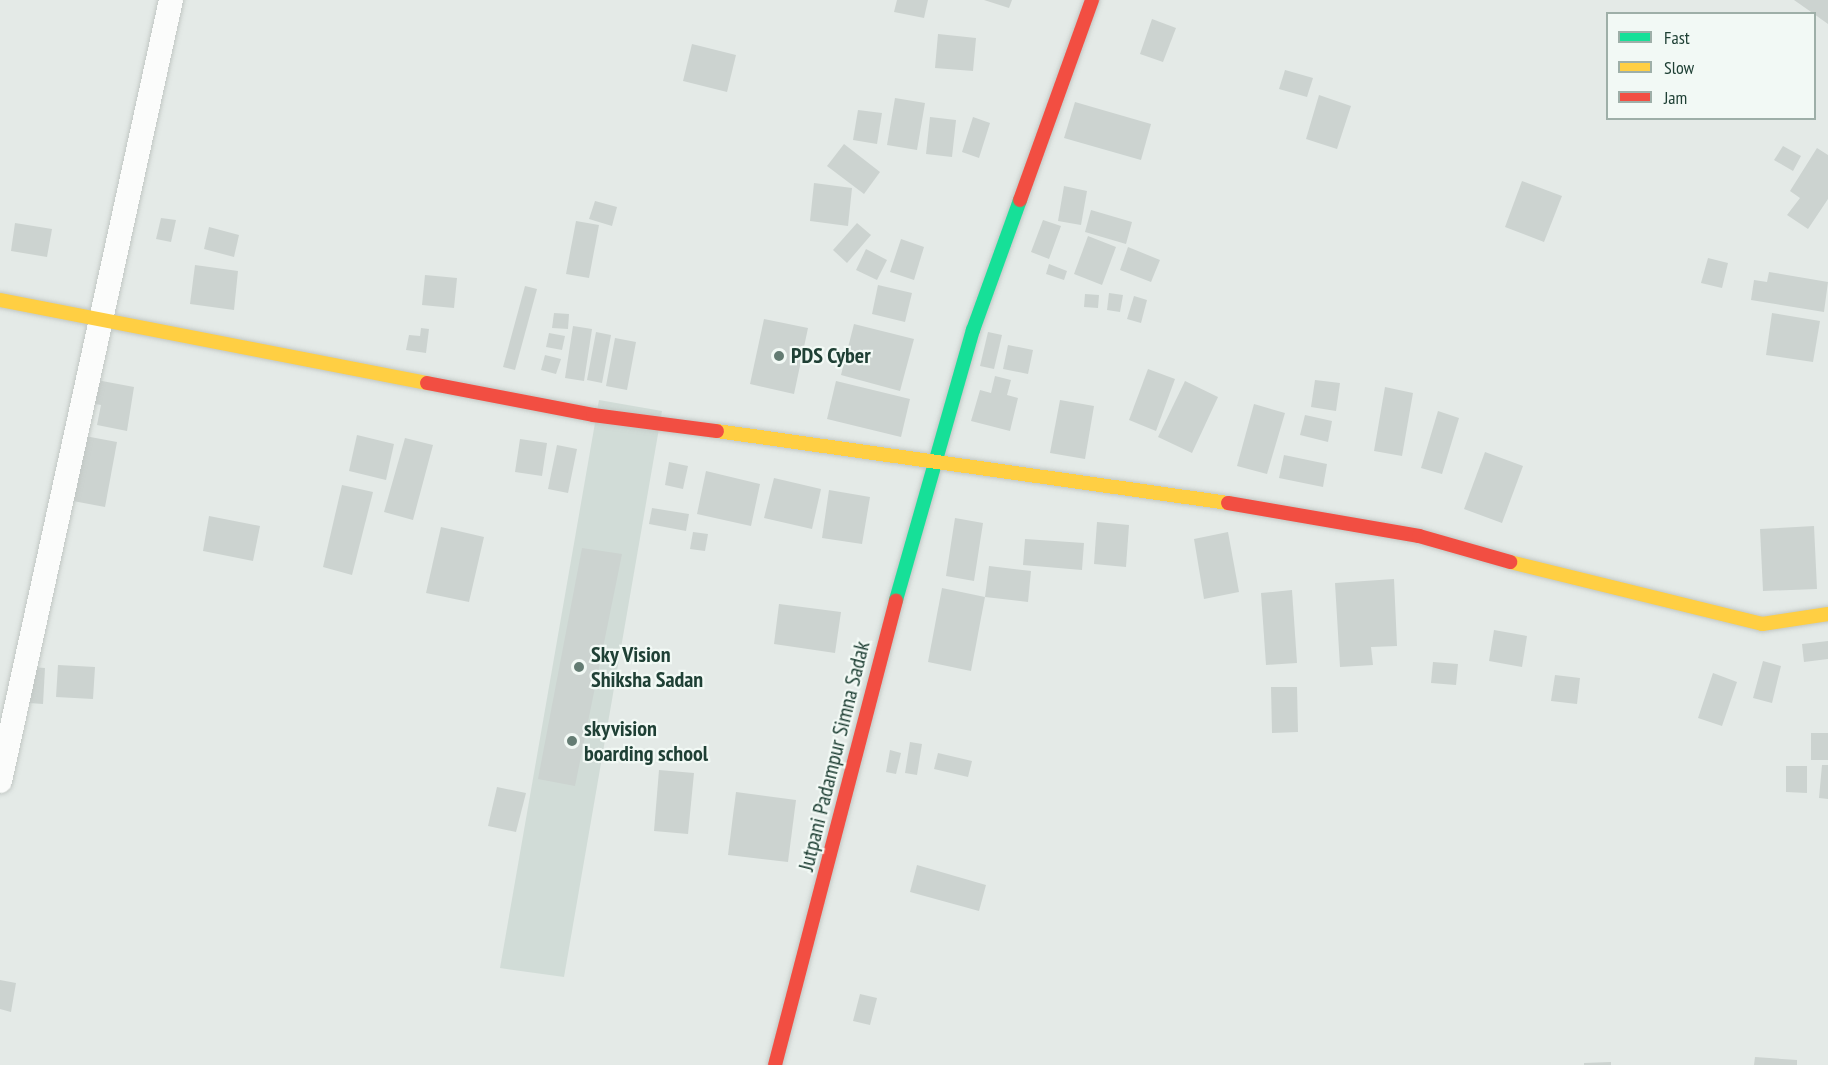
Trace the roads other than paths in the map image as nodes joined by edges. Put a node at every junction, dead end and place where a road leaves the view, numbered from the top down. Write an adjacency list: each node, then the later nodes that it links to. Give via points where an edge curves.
1 (171, 0): 4 (street)
2 (1092, 0): 5 (street, Jutpani Padampur Simna Sadak, via 973,330)
3 (0, 300): 4 (street)
4 (98, 315): 5 (street, via 593,415); 7 (street)
5 (938, 459): 6 (street, via 1213,498 1419,536 1583,583 1762,624); 8 (street, Jutpani Padampur Simna Sadak, via 908,552)
6 (1828, 614)
7 (0, 781)
8 (775, 1065)

